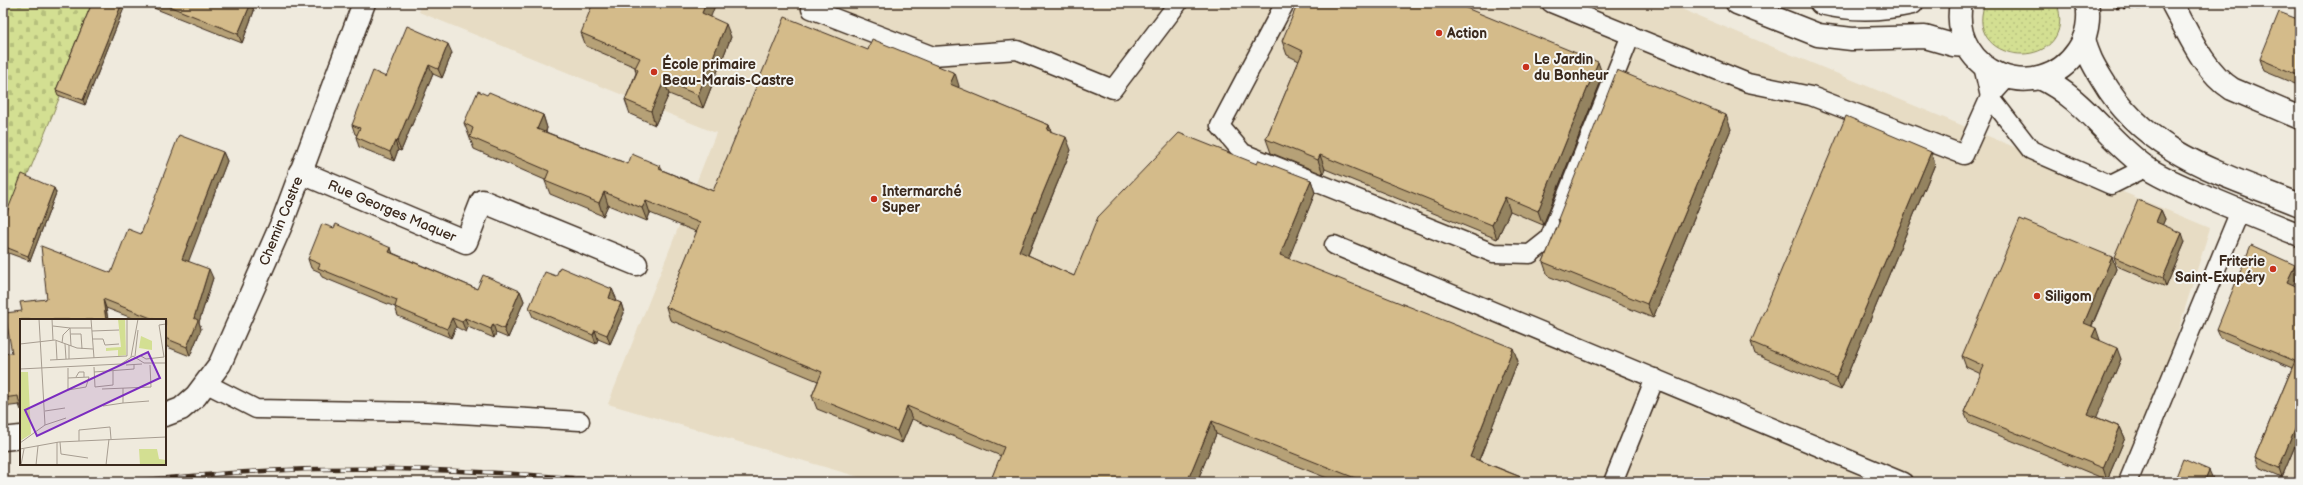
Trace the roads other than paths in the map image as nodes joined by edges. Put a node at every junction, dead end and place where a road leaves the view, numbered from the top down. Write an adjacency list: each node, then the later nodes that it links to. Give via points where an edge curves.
1 (364, 3): 21 (main road, Chemin Castre)
2 (813, 3): 3 (lane, via 811,9 933,56 1017,50 1113,89)
3 (1178, 3)
4 (1285, 3): 12 (lane, via 1220,126 1243,154 1493,253 1530,254 1549,239)
5 (1551, 3): 12 (lane)
6 (1736, 3): 14 (main road, via 1818,35 1852,39 1926,37 1953,45)
7 (1821, 3): 8 (main road, via 1840,8 1870,9 1892,8)
8 (1912, 3)
9 (1961, 3): 14 (main road, via 1961,27)
10 (2087, 3): 13 (main road, via 2088,17)
11 (2173, 5): 19 (main road, via 2205,62 2221,82)
12 (1631, 35): 18 (lane, via 1748,83 1811,96 1964,155)
13 (2084, 38): 17 (main road, via 2067,64); 22 (main road, via 2086,51 2111,94 2126,113 2154,140 2199,164)
14 (1967, 46): 15 (main road)
15 (1983, 66): 16 (main road); 18 (lane)
16 (2007, 78): 17 (main road); 18 (lane)
17 (2040, 78): 20 (main road, via 2059,87)
18 (1990, 97): 20 (lane, via 2031,150 2111,185)
19 (2300, 118)
20 (2147, 167): 23 (main road, via 2181,186)
21 (300, 172): 26 (main road, Rue Georges Maquer, via 466,242 482,201); 28 (main road, Chemin Castre, via 282,223 231,340)
22 (2300, 205)
23 (2240, 211): 24 (main road); 35 (lane)
24 (2300, 235)
25 (1334, 244): 27 (lane)
26 (636, 264)
27 (1655, 378): 33 (lane); 34 (lane)
28 (207, 384): 29 (main road, Chemin Castre, via 181,409); 30 (lane, via 256,409 426,412)
29 (166, 415)
30 (580, 421)
31 (20, 437): 32 (main road)
32 (3, 439)
33 (1613, 482)
34 (1903, 482)
35 (2128, 482)

